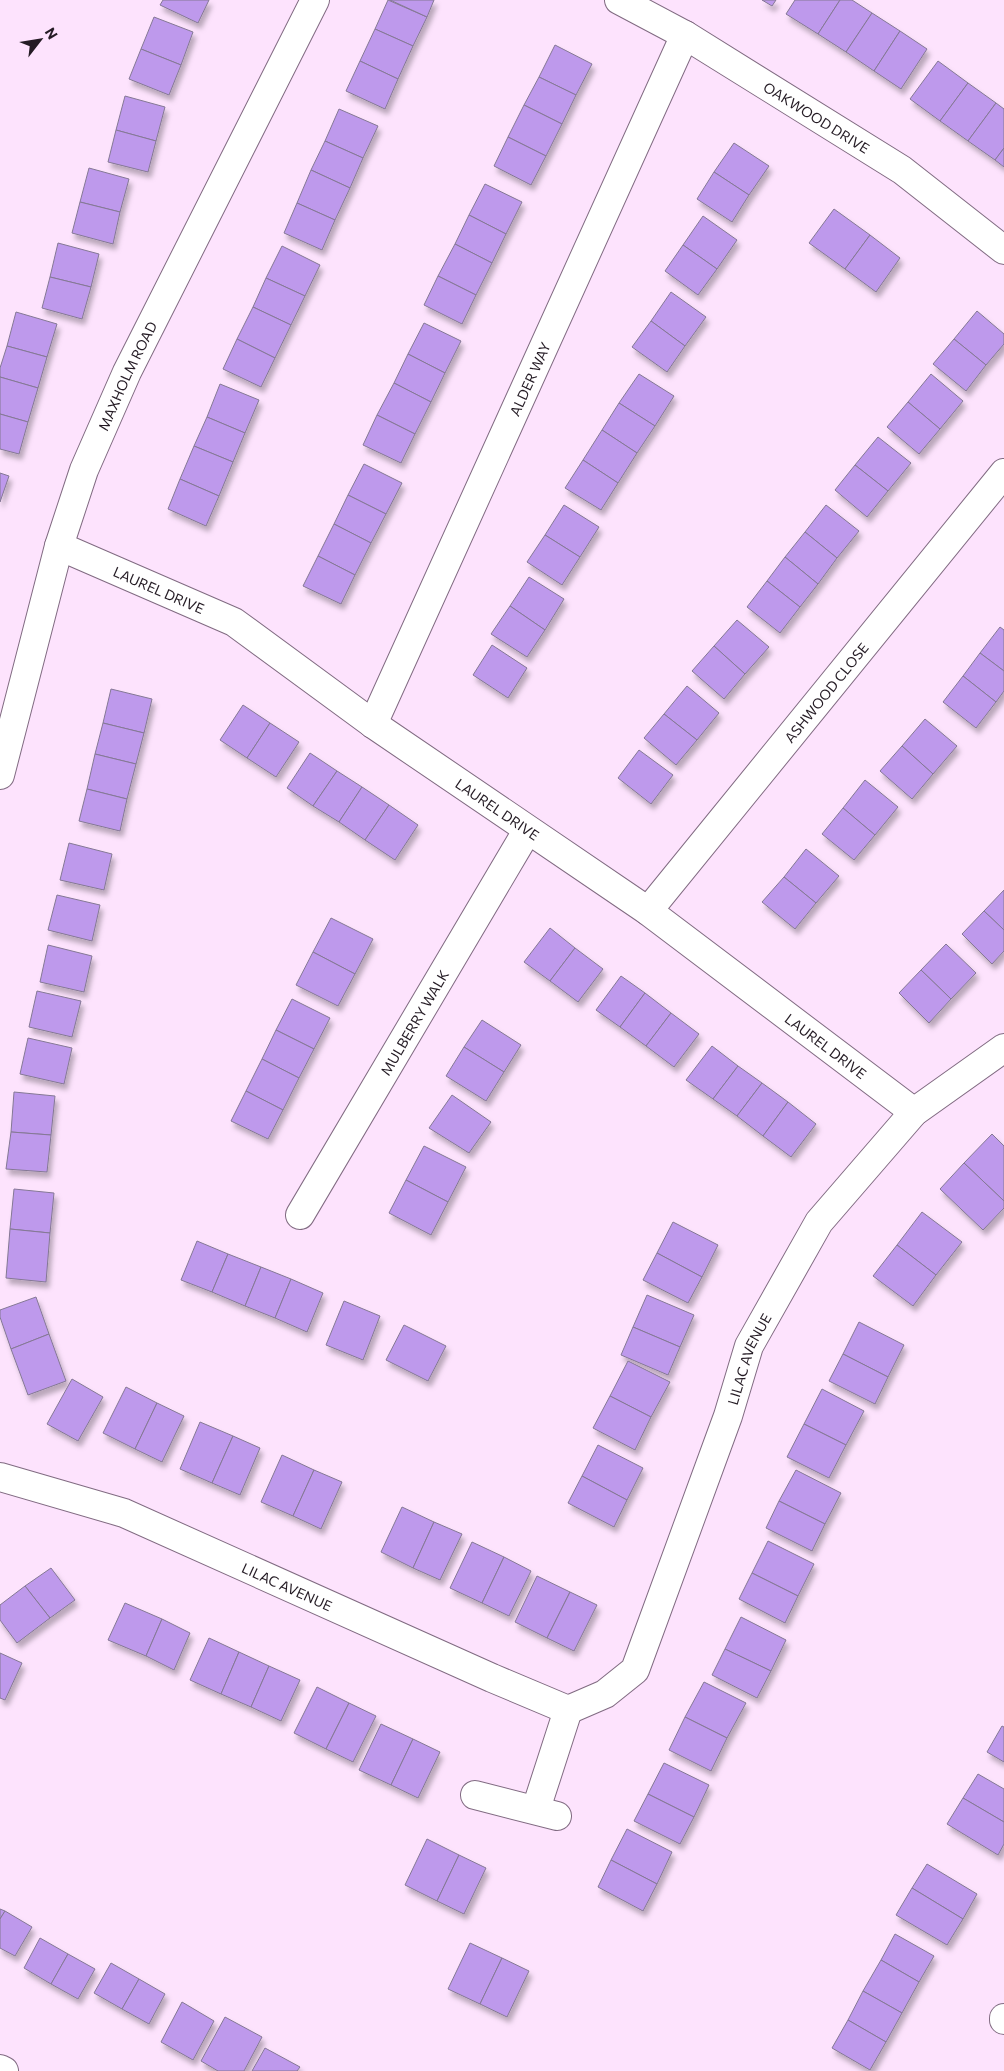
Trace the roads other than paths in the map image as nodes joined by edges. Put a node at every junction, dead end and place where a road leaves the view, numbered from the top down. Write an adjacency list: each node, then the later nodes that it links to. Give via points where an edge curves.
1 (315, 0): 6 (street, MAXHOLM ROAD, via 127,372 84,470)
2 (620, 0): 3 (street, OAKWOOD DRIVE)
3 (685, 35): 4 (street, OAKWOOD DRIVE, via 902,170); 7 (street, ALDER WAY)
4 (1004, 250)
5 (1004, 473): 10 (street, ASHWOOD CLOSE)
6 (59, 546): 7 (street, LAUREL DRIVE, via 234,622); 8 (street, MAXHOLM ROAD)
7 (374, 724): 9 (street, LAUREL DRIVE)
8 (0, 774)
9 (527, 830): 10 (street, LAUREL DRIVE); 13 (street, MULBERRY WALK)
10 (648, 911): 12 (street, LAUREL DRIVE)
11 (1004, 1048): 12 (street, LILAC AVENUE)
12 (914, 1112): 15 (street, LILAC AVENUE, via 819,1222 749,1346 728,1416 634,1670 605,1694)
13 (300, 1215)
14 (0, 1477): 15 (street, LILAC AVENUE, via 124,1513)
15 (568, 1710): 16 (street, via 547,1812)
16 (475, 1795)
17 (0, 2069): 18 (street)
18 (4, 2071)

